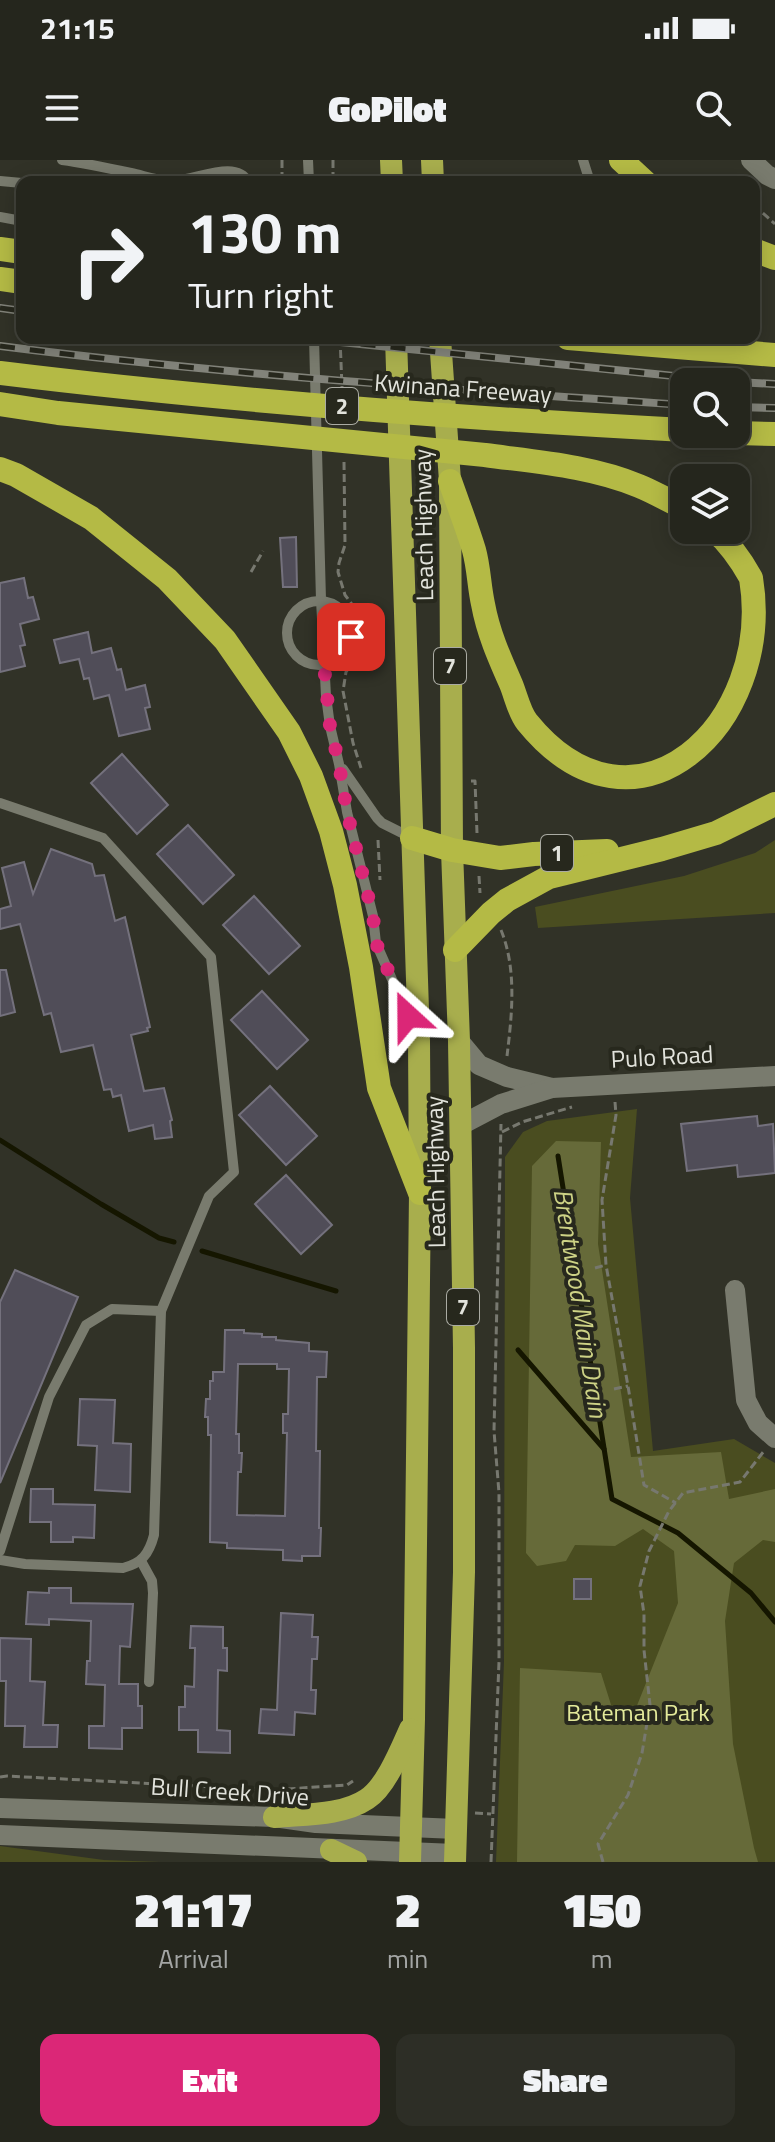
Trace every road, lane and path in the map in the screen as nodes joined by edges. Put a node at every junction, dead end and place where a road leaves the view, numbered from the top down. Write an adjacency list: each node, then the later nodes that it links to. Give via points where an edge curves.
1 (62, 160): 4 (lane)
2 (621, 160): 7 (highway)
3 (751, 160): 8 (main road)
4 (145, 176)
5 (194, 176): 6 (lane, via 228,162 241,166)
6 (247, 176)
7 (638, 176)
8 (775, 179)
9 (760, 210): 10 (path)
10 (775, 224)
11 (314, 344): 28 (lane)
12 (396, 344): 35 (highway, Leach Highway / 7)
13 (440, 344): 23 (highway, Leach Highway / 7)
14 (641, 344): 15 (highway)
15 (775, 355)
16 (0, 373): 18 (highway, Kwinana Freeway / 2, via 478,418)
17 (0, 404): 24 (highway, via 545,463 637,485)
18 (670, 429)
19 (750, 433): 20 (highway)
20 (775, 434)
21 (0, 469): 55 (highway, via 91,518 167,579 225,640 289,732 331,831 361,967 379,1088)
22 (344, 473): 31 (path, via 345,545 338,572 362,629 343,691)
23 (450, 481): 25 (highway, via 474,552 494,647 525,720 554,750 591,771 623,778 688,768 717,751 759,695 769,635 761,597); 39 (highway, Leach Highway / 7)
24 (670, 501)
25 (726, 544)
26 (263, 551): 27 (path)
27 (251, 572)
28 (321, 600): 29 (lane); 29 (lane, via 340,608 351,626 348,647); 29 (lane, via 300,605 286,634 294,654)
29 (324, 665): 30 (lane)
30 (339, 764): 35 (lane, via 377,818); 47 (lane, via 376,943)
31 (362, 769)
32 (467, 780): 37 (path, via 475,781)
33 (0, 803): 59 (lane, via 103,838 211,957 234,1172 209,1196)
34 (775, 804): 38 (highway, 1, via 716,833)
35 (412, 838): 39 (highway, 1); 47 (highway, Leach Highway / 7)
36 (378, 840): 43 (path)
37 (477, 840)
38 (662, 849): 39 (highway, 1, via 500,858); 46 (highway, via 549,877 497,908)
39 (452, 850): 46 (highway, Leach Highway / 7)
40 (479, 867): 41 (path)
41 (479, 883): 42 (path); 44 (path)
42 (471, 884)
43 (380, 887)
44 (481, 898)
45 (499, 925): 49 (path, via 509,949 512,1012)
46 (455, 950): 48 (highway, Leach Highway / 7)
47 (419, 1041): 55 (highway, Leach Highway / 7)
48 (459, 1041): 49 (main road, Pulo Road, via 479,1065); 53 (highway, Leach Highway / 7)
49 (504, 1076): 51 (main road, Pulo Road)
50 (775, 1076): 51 (main road, Pulo Road)
51 (552, 1088): 53 (main road, Pulo Road, via 501,1104)
52 (615, 1098): 56 (path, via 602,1200)
53 (461, 1125): 74 (highway, Leach Highway / 7, via 464,1572)
54 (502, 1132): 80 (path, via 494,1431 499,1662)
55 (420, 1193): 68 (highway, Leach Highway / 7)
56 (606, 1265): 57 (path); 60 (path)
57 (595, 1268)
58 (735, 1290): 62 (main road, via 746,1400)
59 (161, 1311): 64 (lane, via 112,1309 86,1325 49,1397); 66 (lane, via 154,1535)
60 (628, 1386): 61 (path); 63 (path, via 644,1485)
61 (614, 1389)
62 (770, 1444): 63 (path, via 740,1482 683,1493)
63 (676, 1503): 81 (path, via 656,1533 640,1586 650,1705 628,1795 598,1844)
64 (0, 1551)
65 (0, 1560): 66 (lane, via 123,1568)
66 (141, 1561): 67 (lane, via 153,1593)
67 (149, 1682)
68 (414, 1719): 72 (highway, via 392,1766 367,1799 348,1808); 73 (highway, Leach Highway / 7)
69 (0, 1777): 70 (path, via 271,1790 347,1785)
70 (361, 1778)
71 (0, 1808): 72 (main road, Bull Creek Drive)
72 (274, 1817): 73 (main road, Bull Creek Drive)
73 (411, 1828): 74 (main road, Bull Creek Drive); 77 (highway, Leach Highway / 7)
74 (456, 1829): 78 (highway, Leach Highway / 7)
75 (0, 1838): 76 (main road)
76 (331, 1850): 77 (main road); 79 (highway)
77 (410, 1857): 78 (main road)
78 (455, 1858)
79 (356, 1862)
80 (491, 1862)
81 (603, 1862)

